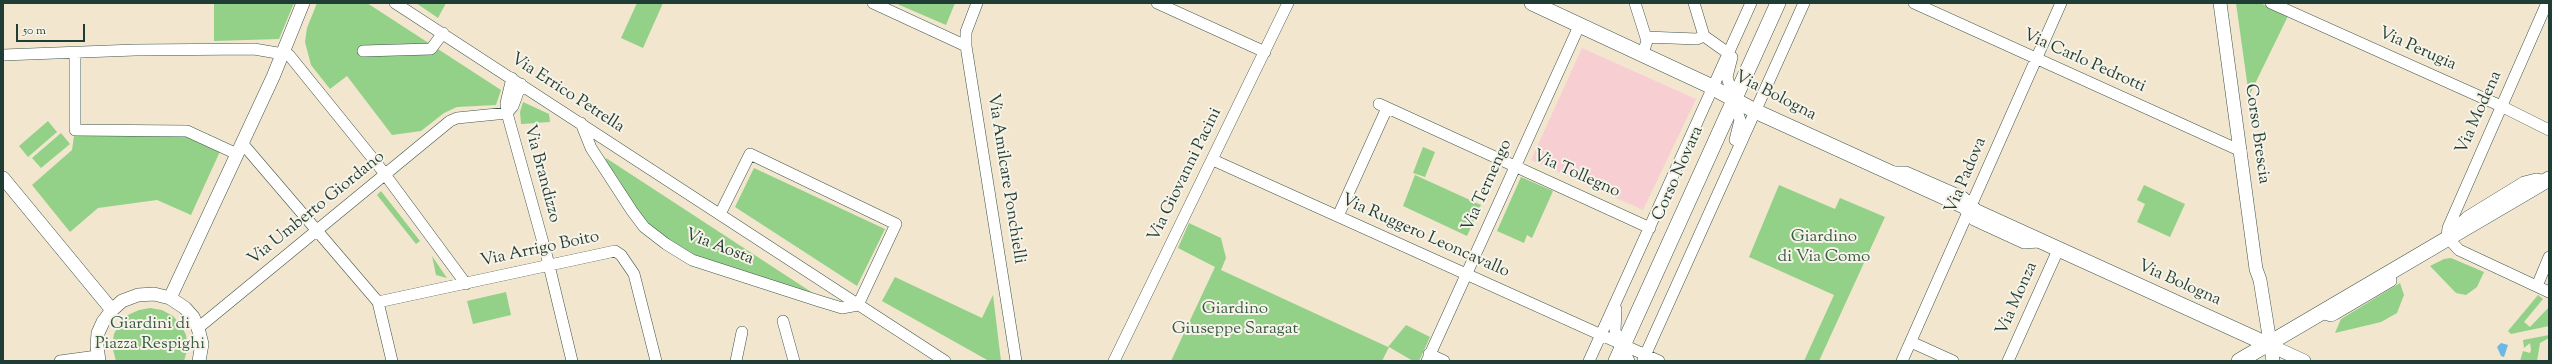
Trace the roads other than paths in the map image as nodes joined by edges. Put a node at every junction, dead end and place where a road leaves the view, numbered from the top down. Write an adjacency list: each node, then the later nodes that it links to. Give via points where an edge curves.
1 (303, 3): 27 (street)
2 (395, 3): 21 (street, Via Errico Petrella)
3 (872, 3): 24 (street)
4 (977, 3): 24 (street, Via Amilcare Ponchielli, via 966,32)
5 (1157, 3): 28 (street)
6 (1288, 3): 28 (street, Via Giovanni Pacini)
7 (1532, 3): 19 (main road, Via Bologna)
8 (1635, 3): 23 (street)
9 (1694, 3): 22 (street)
10 (1751, 3): 20 (street, Corso Novara)
11 (1778, 3): 35 (main road, Corso Novara)
12 (1804, 3): 37 (street)
13 (1914, 3): 32 (street, Via Carlo Pedrotti)
14 (2062, 3): 32 (street, Via Padova)
15 (2220, 3): 42 (street, Corso Brescia)
16 (2271, 3): 18 (street, Via Perugia)
17 (2547, 3): 36 (street, Via Modena)
18 (2288, 6): 36 (street, Via Perugia)
19 (1580, 24): 29 (main road, Via Bologna); 45 (street, Via Ternengo)
20 (1738, 32): 30 (street, Corso Novara); 35 (street, via 1727,77)
21 (442, 33): 25 (street, via 431,49); 33 (street, Via Errico Petrella)
22 (1704, 36): 23 (street, via 1697,39); 30 (street, Via Bologna)
23 (1646, 37): 29 (street, via 1647,45)
24 (966, 46): 85 (street, Via Amilcare Ponchielli)
25 (363, 51)
26 (75, 52): 27 (street); 31 (street); 41 (street, via 75,130 188,131)
27 (283, 52): 41 (street); 46 (street, via 289,55)
28 (1265, 52): 43 (street, Via Giovanni Pacini)
29 (1643, 53): 34 (main road, Via Bologna)
30 (1728, 53): 34 (street, Corso Novara)
31 (3, 55)
32 (2036, 59): 42 (street, Via Carlo Pedrotti); 49 (street, Via Padova)
33 (517, 81): 38 (street, Via Brandizzo, via 506,103); 39 (street, Via Errico Petrella)
34 (1714, 88): 35 (main road, Via Bologna); 52 (street, Corso Novara)
35 (1734, 99): 37 (main road, Via Bologna); 44 (street, via 1740,120); 72 (main road, Corso Novara)
36 (2502, 106): 40 (street, Via Perugia); 54 (street, Via Modena, via 2448,228)
37 (1755, 111): 44 (street); 49 (main road, Via Bologna)
38 (507, 113): 46 (street, Via Umberto Giordano, via 450,121); 57 (street, Via Brandizzo)
39 (581, 123): 50 (street, Via Errico Petrella); 65 (street, Via Aosta, via 591,148 632,211 651,233 670,248 703,264 842,308)
40 (2549, 130)
41 (239, 149): 53 (street); 62 (street)
42 (2241, 151): 73 (street, Corso Brescia, via 2256,269 2255,299)
43 (1213, 160): 51 (street, Via Ruggero Leoncavallo); 86 (street, Via Giovanni Pacini)
44 (1731, 164): 76 (street)
45 (1514, 166): 51 (street, Via Tollegno, via 1383,106); 52 (street, Via Tollegno); 58 (street, Via Ternengo)
46 (386, 175): 53 (street, Via Umberto Giordano); 59 (street)
47 (3, 178): 66 (street)
48 (2548, 180): 54 (main road)
49 (1970, 213): 55 (main road, Via Bologna); 71 (street, Via Padova)
50 (720, 214): 65 (street, Via Errico Petrella); 65 (street, via 750,154 896,224)
51 (1338, 216): 58 (street, Via Ruggero Leoncavallo)
52 (1650, 228): 63 (street, Corso Novara)
53 (318, 232): 64 (street); 68 (street, Via Umberto Giordano)
54 (2453, 235): 60 (street, via 2460,250); 73 (main road)
55 (2058, 250): 73 (main road, Via Bologna); 94 (street, Via Monza)
56 (2549, 257): 60 (street)
57 (548, 265): 59 (street, Via Arrigo Boito); 80 (street, Via Brandizzo); 81 (street, Via Arrigo Boito, via 615,251 622,255 634,274)
58 (1467, 275): 70 (street, Via Ruggero Leoncavallo); 75 (street, Via Ternengo)
59 (466, 284): 64 (street, Via Arrigo Boito)
60 (2537, 286): 61 (street)
61 (2549, 292)
62 (170, 298): 66 (street, via 154,294 138,295 122,301); 68 (street, via 185,308)
63 (1617, 301): 70 (street, Corso Novara); 72 (street, via 1615,329)
64 (378, 302): 79 (street)
65 (858, 305): 84 (street, Via Errico Petrella)
66 (112, 310): 74 (street, via 98,334)
67 (784, 321): 83 (street)
68 (198, 328): 78 (street)
69 (742, 332): 82 (street)
70 (1601, 335): 72 (street, Via Ruggero Leoncavallo); 88 (street, Corso Novara)
71 (1911, 342): 92 (street, Via Padova); 93 (street)
72 (1623, 345): 76 (street, Via Ruggero Leoncavallo); 89 (main road, Corso Novara); 90 (street)
73 (2266, 347): 95 (main road); 96 (street, Corso Brescia); 97 (street, Via Bologna)
74 (98, 358): 77 (street)
75 (1428, 358): 87 (street)
76 (1644, 358): 91 (street, Via Ruggero Leoncavallo)
77 (60, 361)
78 (203, 361)
79 (392, 361)
80 (572, 361)
81 (656, 361)
82 (736, 361)
83 (794, 361)
84 (945, 361)
85 (1016, 361)
86 (1114, 361)
87 (1444, 361)
88 (1589, 361)
89 (1616, 361)
90 (1629, 361)
91 (1659, 361)
92 (1902, 361)
93 (1953, 361)
94 (2008, 361)
95 (2239, 361)
96 (2273, 361)
97 (2304, 361)

